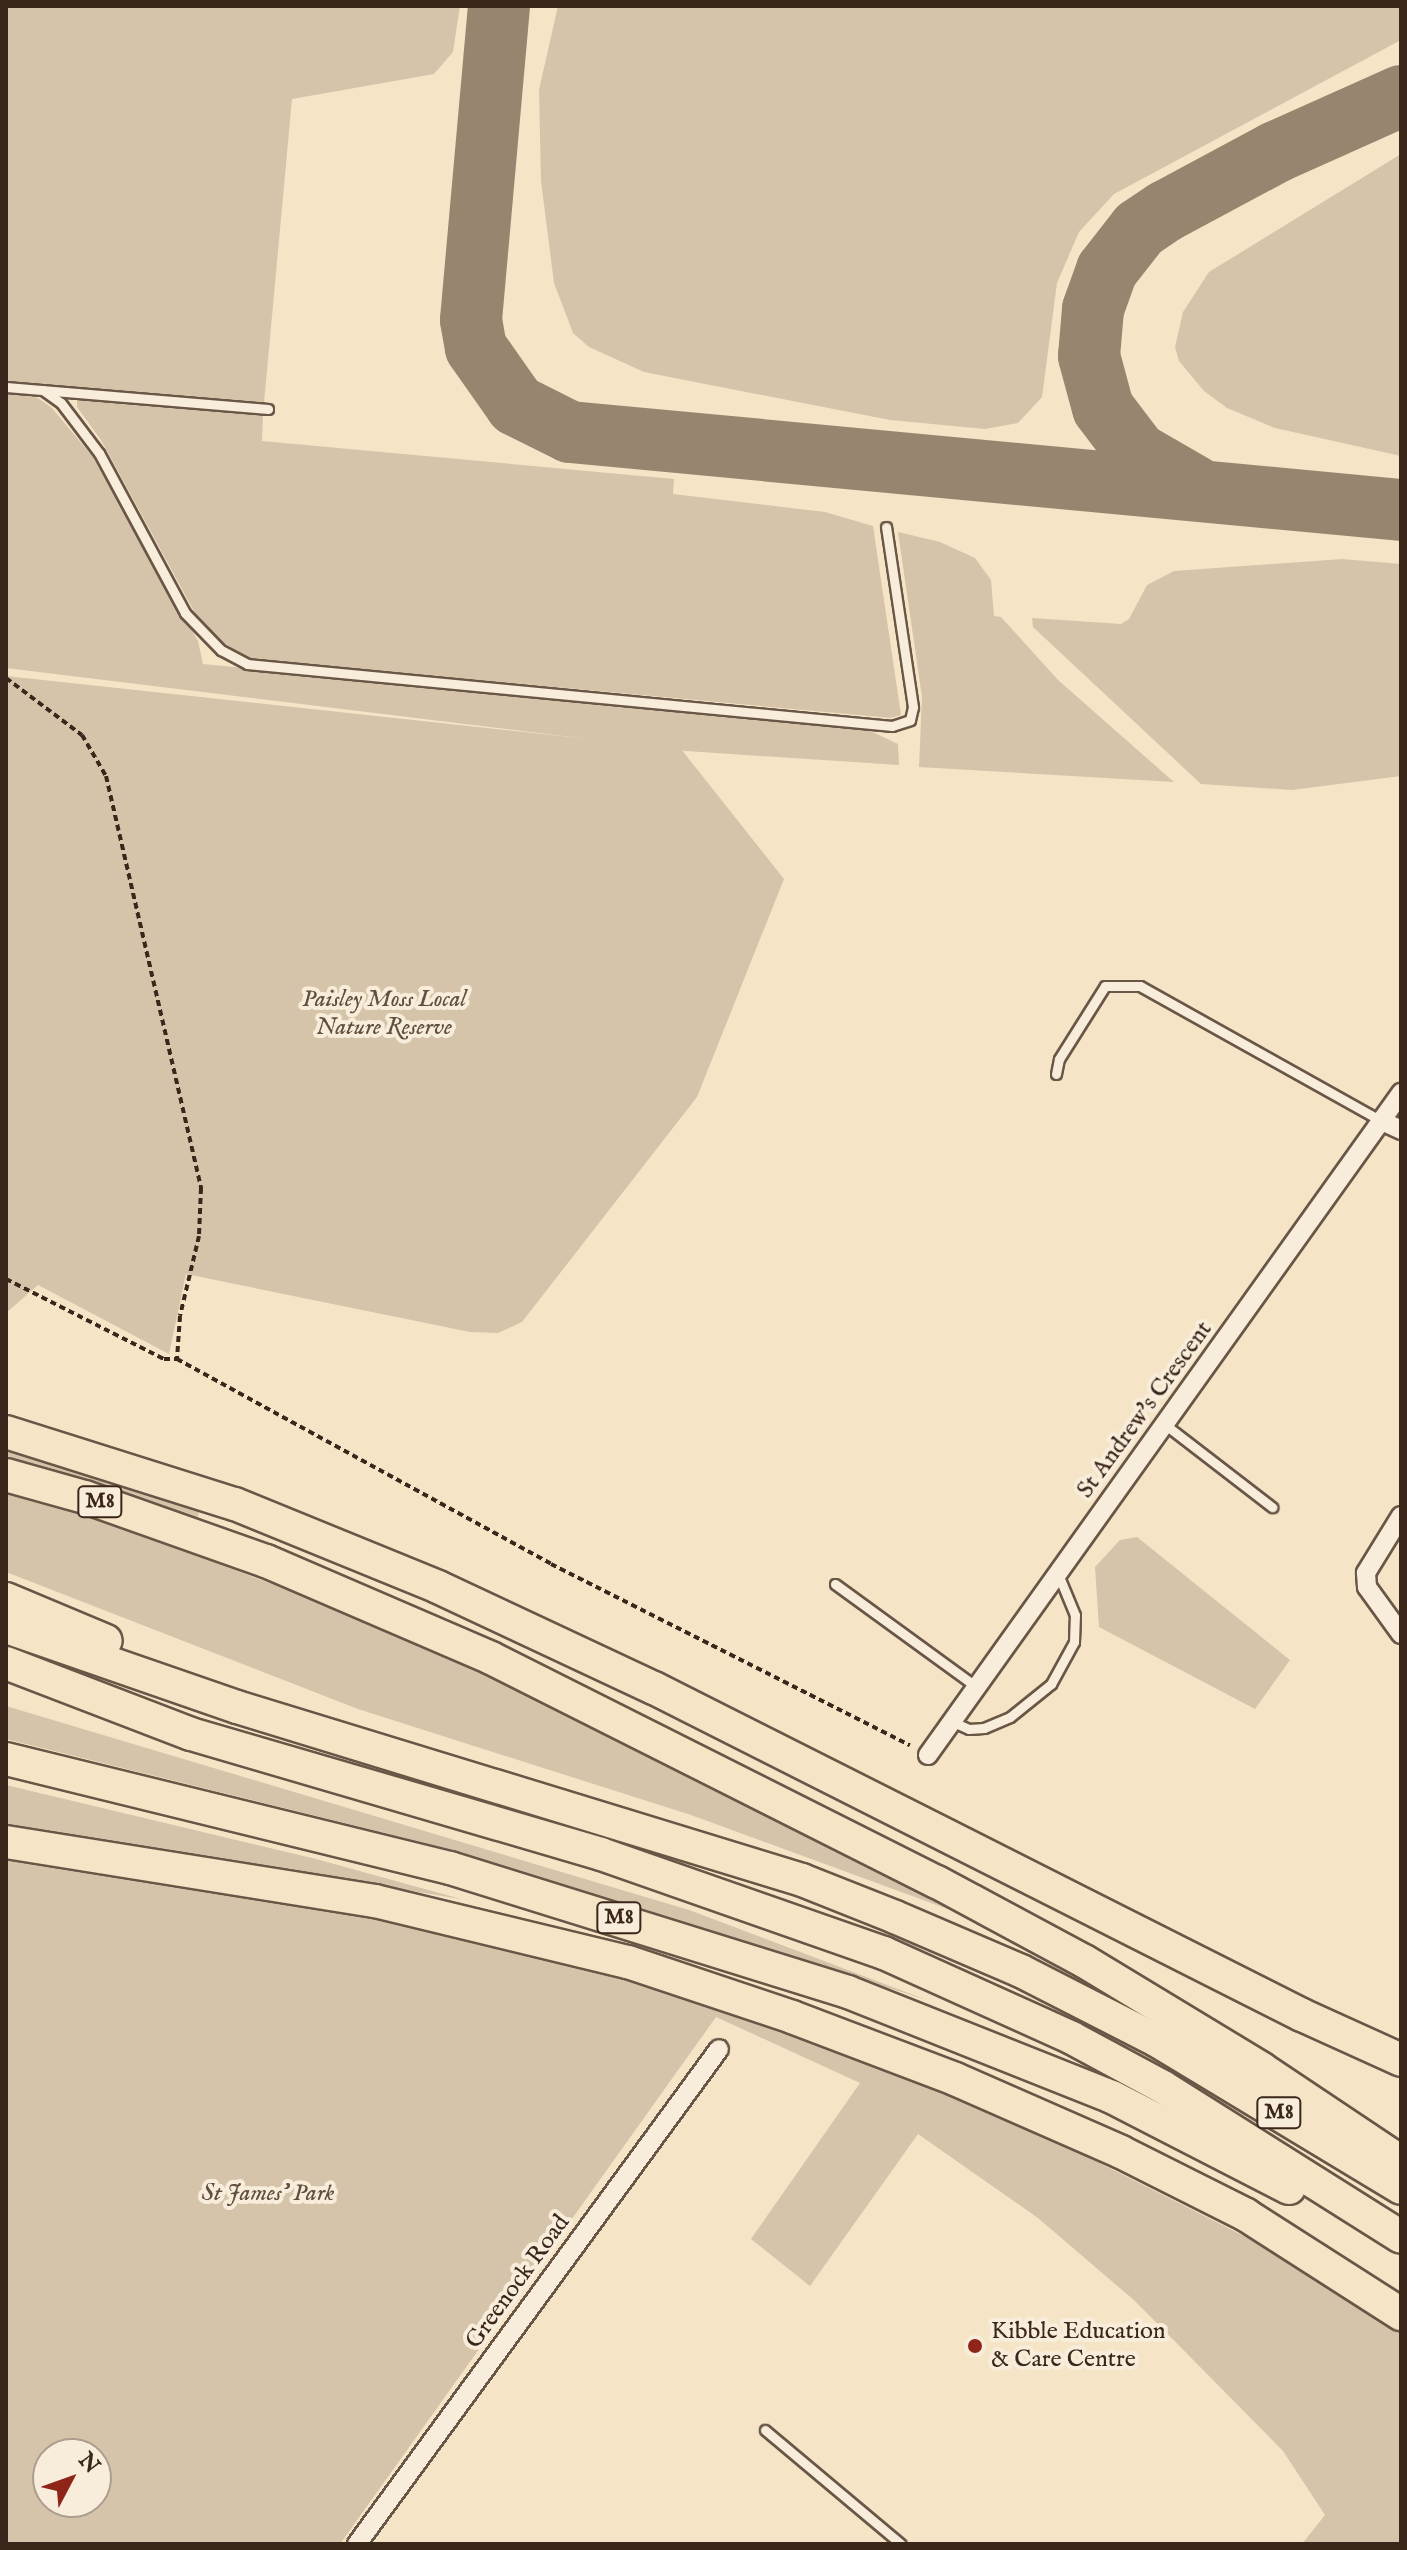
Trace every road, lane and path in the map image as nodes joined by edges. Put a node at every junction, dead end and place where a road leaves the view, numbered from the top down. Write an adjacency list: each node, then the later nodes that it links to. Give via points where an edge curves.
1 (6, 387): 2 (lane)
2 (43, 390): 3 (lane); 4 (lane, via 81,425 99,453 185,613 221,650 247,664 892,726 910,720 913,707)
3 (268, 409)
4 (886, 527)
5 (6, 678): 11 (path, via 82,735 106,776 201,1188 195,1263 180,1316)
6 (1056, 1074): 8 (lane, via 1059,1059 1105,986 1140,986)
7 (1401, 1093): 8 (street, St Andrew's Crescent)
8 (1382, 1121): 9 (street); 12 (street, St Andrew's Crescent)
9 (1401, 1130)
10 (6, 1279): 11 (path, via 164,1359)
11 (177, 1359): 27 (path, via 551,1564)
12 (1163, 1423): 15 (lane); 17 (street, St Andrew's Crescent)
13 (6, 1432): 32 (highway, via 235,1504 438,1587 668,1695 1275,2002)
14 (6, 1475): 33 (highway, M8, via 193,1534 357,1597 491,1658 937,1882 1175,2014)
15 (1272, 1507)
16 (1401, 1516): 21 (street, via 1366,1573 1367,1587)
17 (1058, 1574): 24 (street, St Andrew's Crescent); 25 (lane, via 1075,1615 1074,1642 1051,1684 1010,1717 984,1728)
18 (835, 1584): 24 (lane)
19 (6, 1599): 29 (highway, M8, via 117,1645)
20 (6, 1627): 29 (highway, M8, via 237,1707)
21 (1401, 1634)
22 (6, 1663): 26 (highway, M8)
23 (6, 1680): 26 (highway, M8)
24 (978, 1688): 25 (street, St Andrew's Crescent)
25 (953, 1722): 27 (street, St Andrew's Crescent)
26 (191, 1734): 35 (highway, M8, via 601,1854 884,1953 1072,2038 1163,2087)
27 (928, 1755)
28 (6, 1759): 36 (highway, M8, via 450,1868 861,1997 1112,2097 1210,2144)
29 (536, 1795): 34 (highway, M8, via 802,1880 1021,1971 1156,2040)
30 (6, 1842): 37 (highway, via 390,1904 628,1962 792,2017 955,2079 1121,2152 1246,2215)
31 (719, 2049): 39 (street, Greenock Road)
32 (1401, 2060)
33 (1401, 2162)
34 (1401, 2188)
35 (1401, 2237)
36 (1401, 2250)
37 (1401, 2314)
38 (765, 2430): 40 (lane)
39 (357, 2544)
40 (901, 2544)

